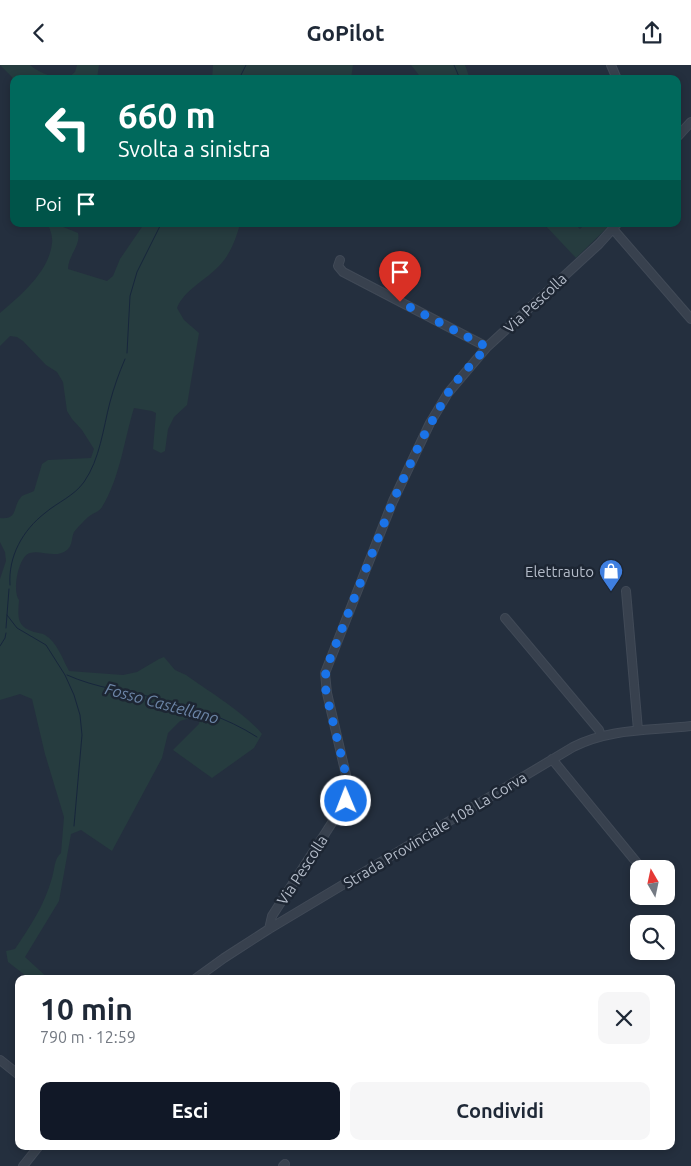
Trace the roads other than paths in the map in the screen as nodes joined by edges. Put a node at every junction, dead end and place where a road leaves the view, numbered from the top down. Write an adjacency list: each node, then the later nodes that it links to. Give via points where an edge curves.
1 (691, 122): 2 (street)
2 (681, 132)
3 (614, 227): 7 (street, Via Pescolla)
4 (616, 227): 6 (street)
5 (340, 260): 7 (street, via 338,266 343,272)
6 (691, 319)
7 (487, 347): 15 (street, Via Pescolla, via 448,393 422,439 393,501 328,664 325,683 346,775 346,801 272,916)
8 (626, 591): 11 (street)
9 (505, 618): 12 (street)
10 (691, 726): 11 (street, Strada Provinciale 108 La Corva)
11 (638, 730): 12 (street, Strada Provinciale 108 La Corva)
12 (601, 736): 13 (street, Strada Provinciale 108 La Corva)
13 (552, 759): 14 (street); 15 (street, Strada Provinciale 108 La Corva)
14 (635, 860)
15 (269, 929): 16 (street, Strada Provinciale 108 La Corva)
16 (201, 975)
17 (0, 1060): 18 (street)
18 (15, 1072)
19 (36, 1150): 20 (street)
20 (23, 1166)

